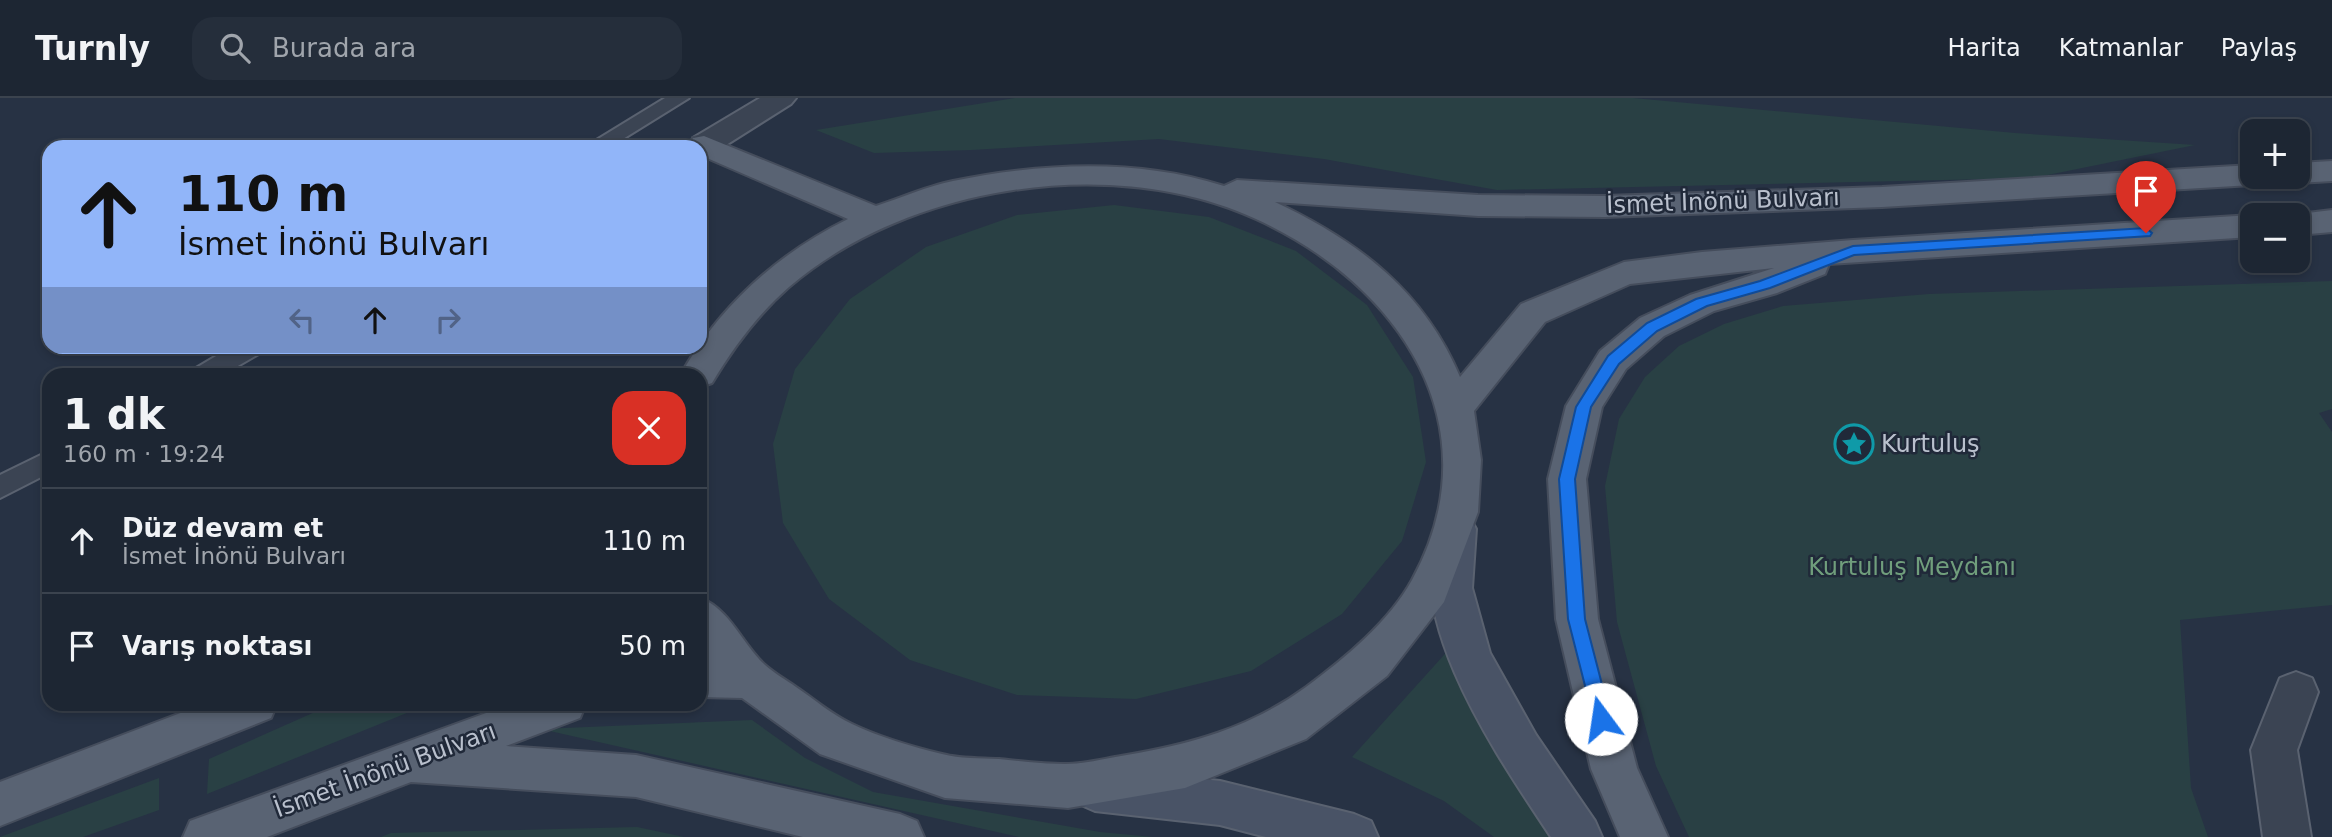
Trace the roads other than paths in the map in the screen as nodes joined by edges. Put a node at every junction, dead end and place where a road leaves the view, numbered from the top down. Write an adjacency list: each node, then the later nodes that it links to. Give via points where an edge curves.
1 (679, 98): 3 (lane)
2 (781, 98): 4 (street)
3 (607, 140)
4 (707, 143)
5 (707, 146): 10 (main road)
6 (2332, 171): 7 (main road)
7 (2310, 172)
8 (2240, 176): 9 (main road, İsmet İnönü Bulvarı, via 1792,201 1514,206)
9 (1194, 187): 10 (main road, via 1114,176 1032,177 952,191); 18 (main road, via 1265,210 1330,244 1385,289 1429,345)
10 (875, 218): 17 (main road, via 777,279 725,332)
11 (2332, 221): 12 (main road)
12 (2310, 222)
13 (2240, 227): 14 (main road)
14 (1853, 250): 18 (main road, via 1624,273 1533,313); 35 (main road, via 1765,285 1702,303 1652,327 1613,360 1584,407 1567,479 1577,619 1614,769)
15 (239, 354): 16 (lane)
16 (215, 368)
17 (703, 368)
18 (1455, 409): 21 (main road, via 1462,460)
19 (42, 465): 20 (lane)
20 (0, 488)
21 (1458, 512): 29 (main road, via 1429,590 1372,663 1290,725 1185,767); 34 (main road, via 1451,588 1466,646 1510,734)
22 (707, 625): 24 (main road)
23 (707, 678): 24 (main road)
24 (750, 679): 29 (main road, via 836,739 945,777)
25 (2296, 692): 36 (street, via 2274,750)
26 (238, 711): 30 (main road)
27 (545, 711): 28 (main road, İsmet İnönü Bulvarı)
28 (410, 761): 31 (main road, İsmet İnönü Bulvarı); 32 (main road, via 636,776)
29 (1068, 786): 33 (main road, via 1220,803)
30 (0, 804)
31 (207, 837)
32 (900, 837)
33 (1354, 837)
34 (1578, 837)
35 (1644, 837)
36 (2287, 837)

